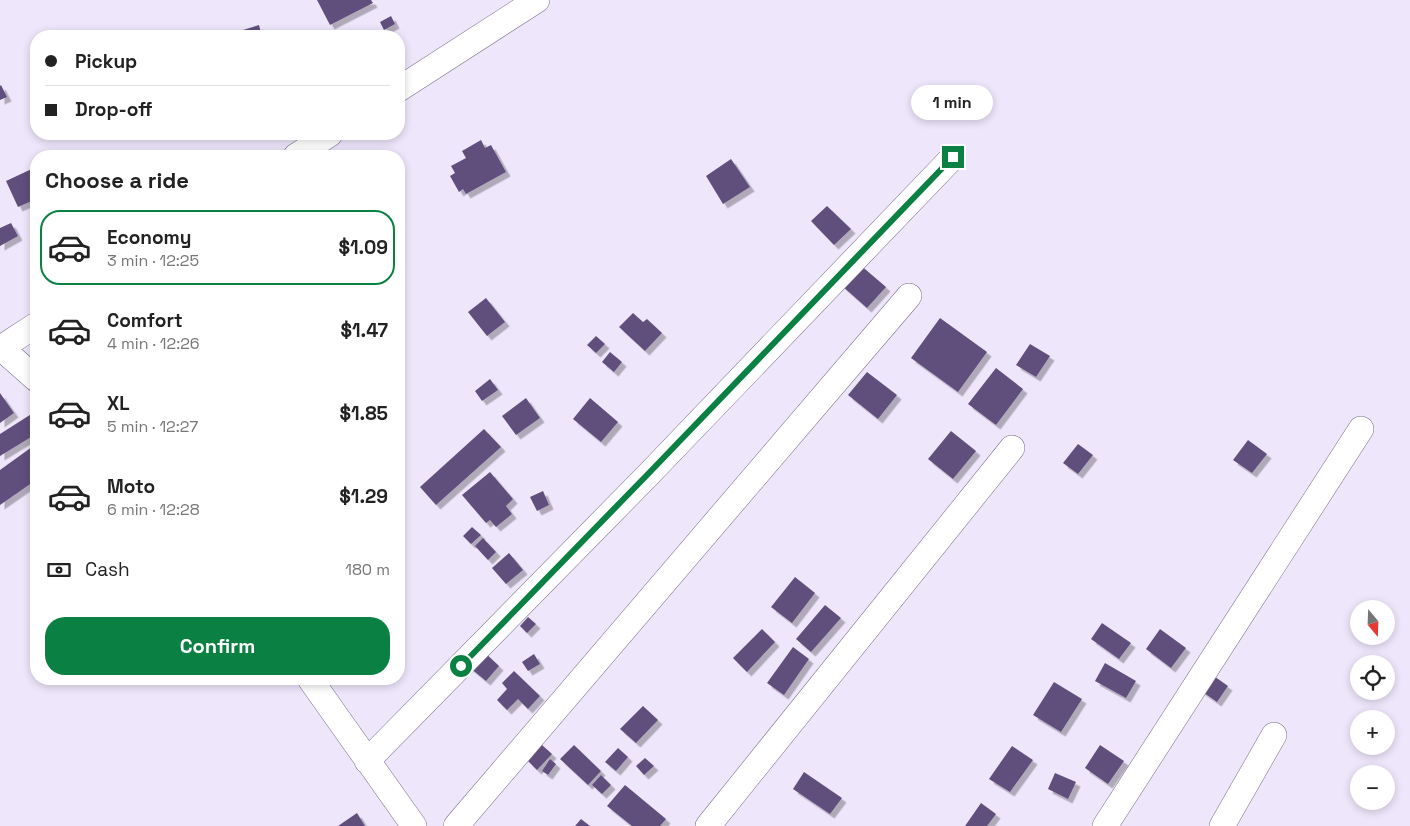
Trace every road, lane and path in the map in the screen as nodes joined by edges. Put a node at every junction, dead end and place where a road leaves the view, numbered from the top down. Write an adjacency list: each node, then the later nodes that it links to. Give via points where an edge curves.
1 (536, 0): 2 (street)
2 (405, 85)
3 (321, 140): 4 (street)
4 (305, 150)
5 (953, 157): 14 (street)
6 (909, 296): 16 (street)
7 (30, 329): 8 (street)
8 (0, 348): 9 (street)
9 (30, 374)
10 (1360, 430): 18 (street)
11 (1012, 448): 17 (street)
12 (314, 685): 14 (street)
13 (1274, 735): 19 (street)
14 (367, 761): 15 (street)
15 (414, 826)
16 (456, 826)
17 (708, 826)
18 (1105, 826)
19 (1222, 826)

